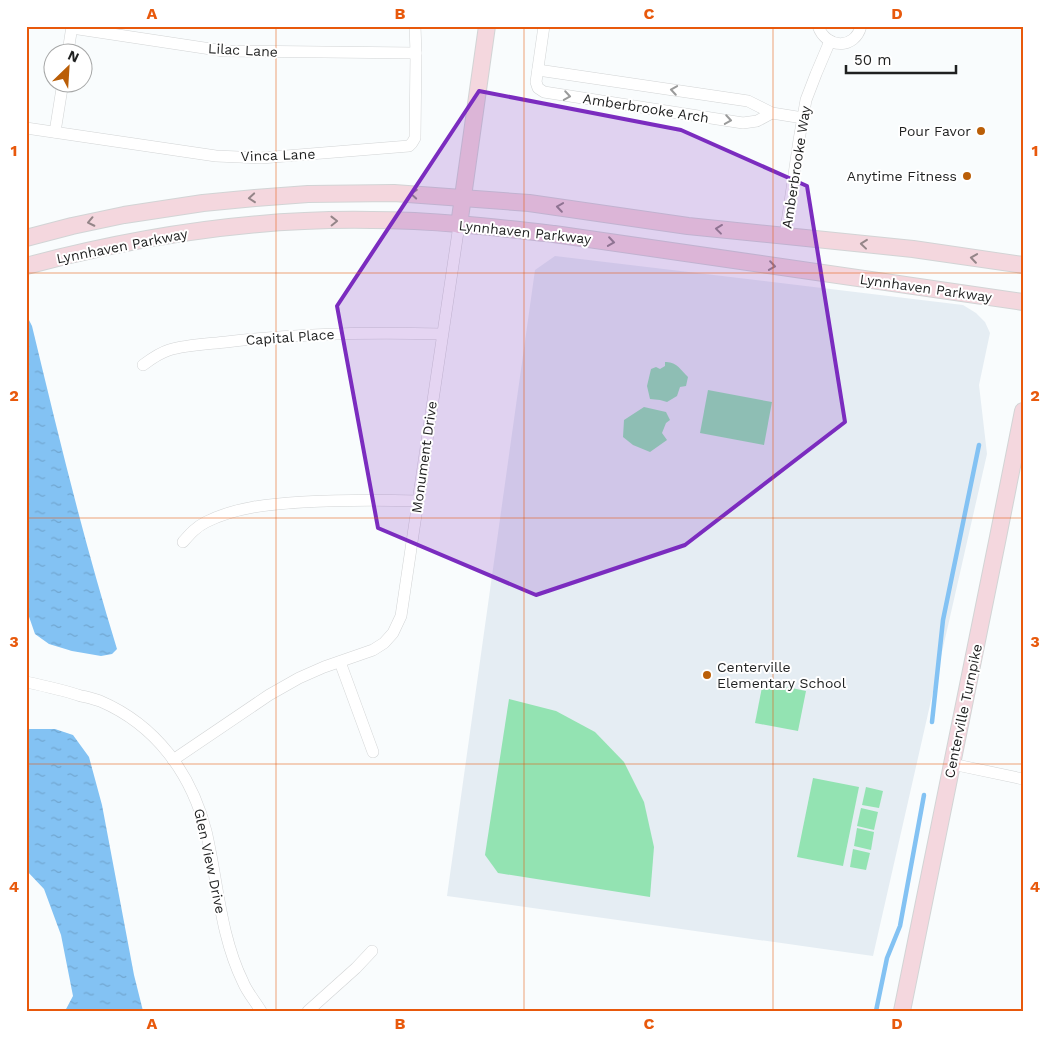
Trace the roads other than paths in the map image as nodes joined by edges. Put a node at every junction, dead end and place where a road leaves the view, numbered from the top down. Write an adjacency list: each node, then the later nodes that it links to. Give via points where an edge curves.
1 (415, 26): 9 (street, Vinca Lane)
2 (487, 26): 16 (main road, Monument Drive)
3 (544, 26): 10 (street, Amberbrooke Arch)
4 (818, 26): 7 (street)
5 (861, 26): 7 (street, via 858,35 847,43)
6 (72, 27): 8 (street); 9 (street, Lilac Lane, via 224,51)
7 (830, 41): 13 (street, Amberbrooke Way, via 806,100)
8 (70, 42)
9 (416, 53): 15 (street, Vinca Lane, via 415,138 408,146 261,158 216,156)
10 (538, 70): 12 (street, Amberbrooke Arch, one-way to 10, via 748,102); 12 (street, Amberbrooke Arch, one-way to 12, via 537,85 548,93 743,123 757,121)
11 (62, 92): 15 (street)
12 (772, 113): 13 (street, Amberbrooke Arch)
13 (803, 118): 18 (street, Amberbrooke Way)
14 (26, 128): 15 (street, Vinca Lane)
15 (56, 132)
16 (462, 198): 17 (main road, Monument Drive); 18 (main road, Lynnhaven Parkway, one-way to 16, via 529,203); 19 (main road, Lynnhaven Parkway, one-way to 19, via 394,193 255,198 177,206)
17 (458, 225): 21 (main road, Lynnhaven Parkway, one-way to 17, via 210,229 370,220); 22 (main road, Lynnhaven Parkway, one-way to 22, via 554,234); 23 (street, Monument Drive)
18 (785, 236): 20 (main road, Lynnhaven Parkway, one-way to 18)
19 (26, 238)
20 (1023, 265)
21 (26, 266)
22 (1023, 302)
23 (442, 334): 24 (street, Capital Place, via 384,332 255,338 169,350); 26 (street, Monument Drive)
24 (143, 365)
25 (1023, 411): 32 (main road, Centerville Turnpike)
26 (418, 502): 27 (street, via 346,500 252,507 205,522 192,530); 28 (street, Monument Drive, via 400,621 384,643)
27 (183, 542)
28 (340, 662): 30 (street); 31 (street, Monument Drive, via 299,678 268,695)
29 (26, 682): 31 (street, Glen View Drive, via 99,701 146,730)
30 (374, 752)
31 (174, 760): 35 (street, Glen View Drive, via 196,802 206,831 233,957 243,984)
32 (952, 764): 33 (street); 37 (main road, Centerville Turnpike)
33 (1023, 779)
34 (372, 951): 36 (street)
35 (261, 1011)
36 (308, 1011)
37 (902, 1011)

